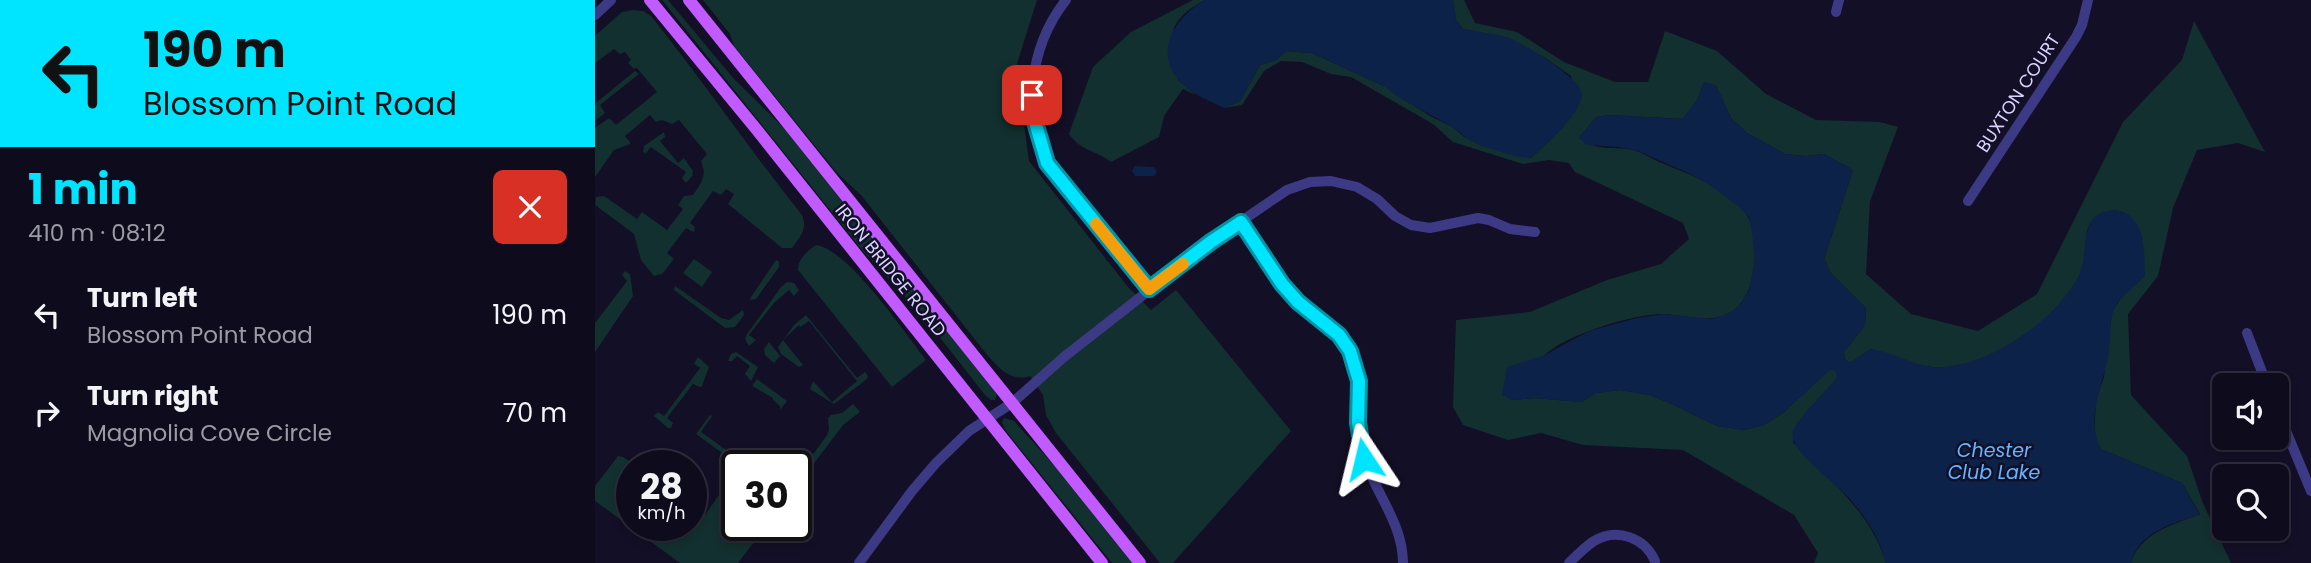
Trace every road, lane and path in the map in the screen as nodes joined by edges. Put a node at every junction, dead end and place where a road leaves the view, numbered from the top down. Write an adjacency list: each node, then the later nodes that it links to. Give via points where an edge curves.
1 (611, 0): 8 (street)
2 (650, 0): 16 (main road, IRON BRIDGE ROAD)
3 (689, 0): 15 (main road, IRON BRIDGE ROAD)
4 (1066, 0): 12 (street, via 1047,31 1034,77 1033,109 1042,152 1053,172)
5 (1839, 0): 7 (street)
6 (2088, 0): 9 (street, BUXTON COURT, via 2076,37)
7 (1836, 12)
8 (595, 15)
9 (1968, 201)
10 (1241, 222): 11 (street, via 1287,190 1331,181 1357,187 1411,225 1430,228 1478,219); 12 (street); 23 (street, via 1282,284 1339,335 1350,351 1359,381 1358,423 1364,459 1396,526)
11 (1535, 232)
12 (1149, 289): 15 (street)
13 (2247, 333): 14 (street)
14 (2262, 373)
15 (1012, 402): 16 (street); 22 (main road, IRON BRIDGE ROAD)
16 (987, 418): 20 (main road, IRON BRIDGE ROAD); 21 (street, via 936,463)
17 (2289, 439): 18 (street)
18 (2311, 491)
19 (1655, 561): 24 (street, via 1642,543 1610,535 1594,541)
20 (1100, 562)
21 (859, 563)
22 (1140, 563)
23 (1403, 563)
24 (1569, 563)

